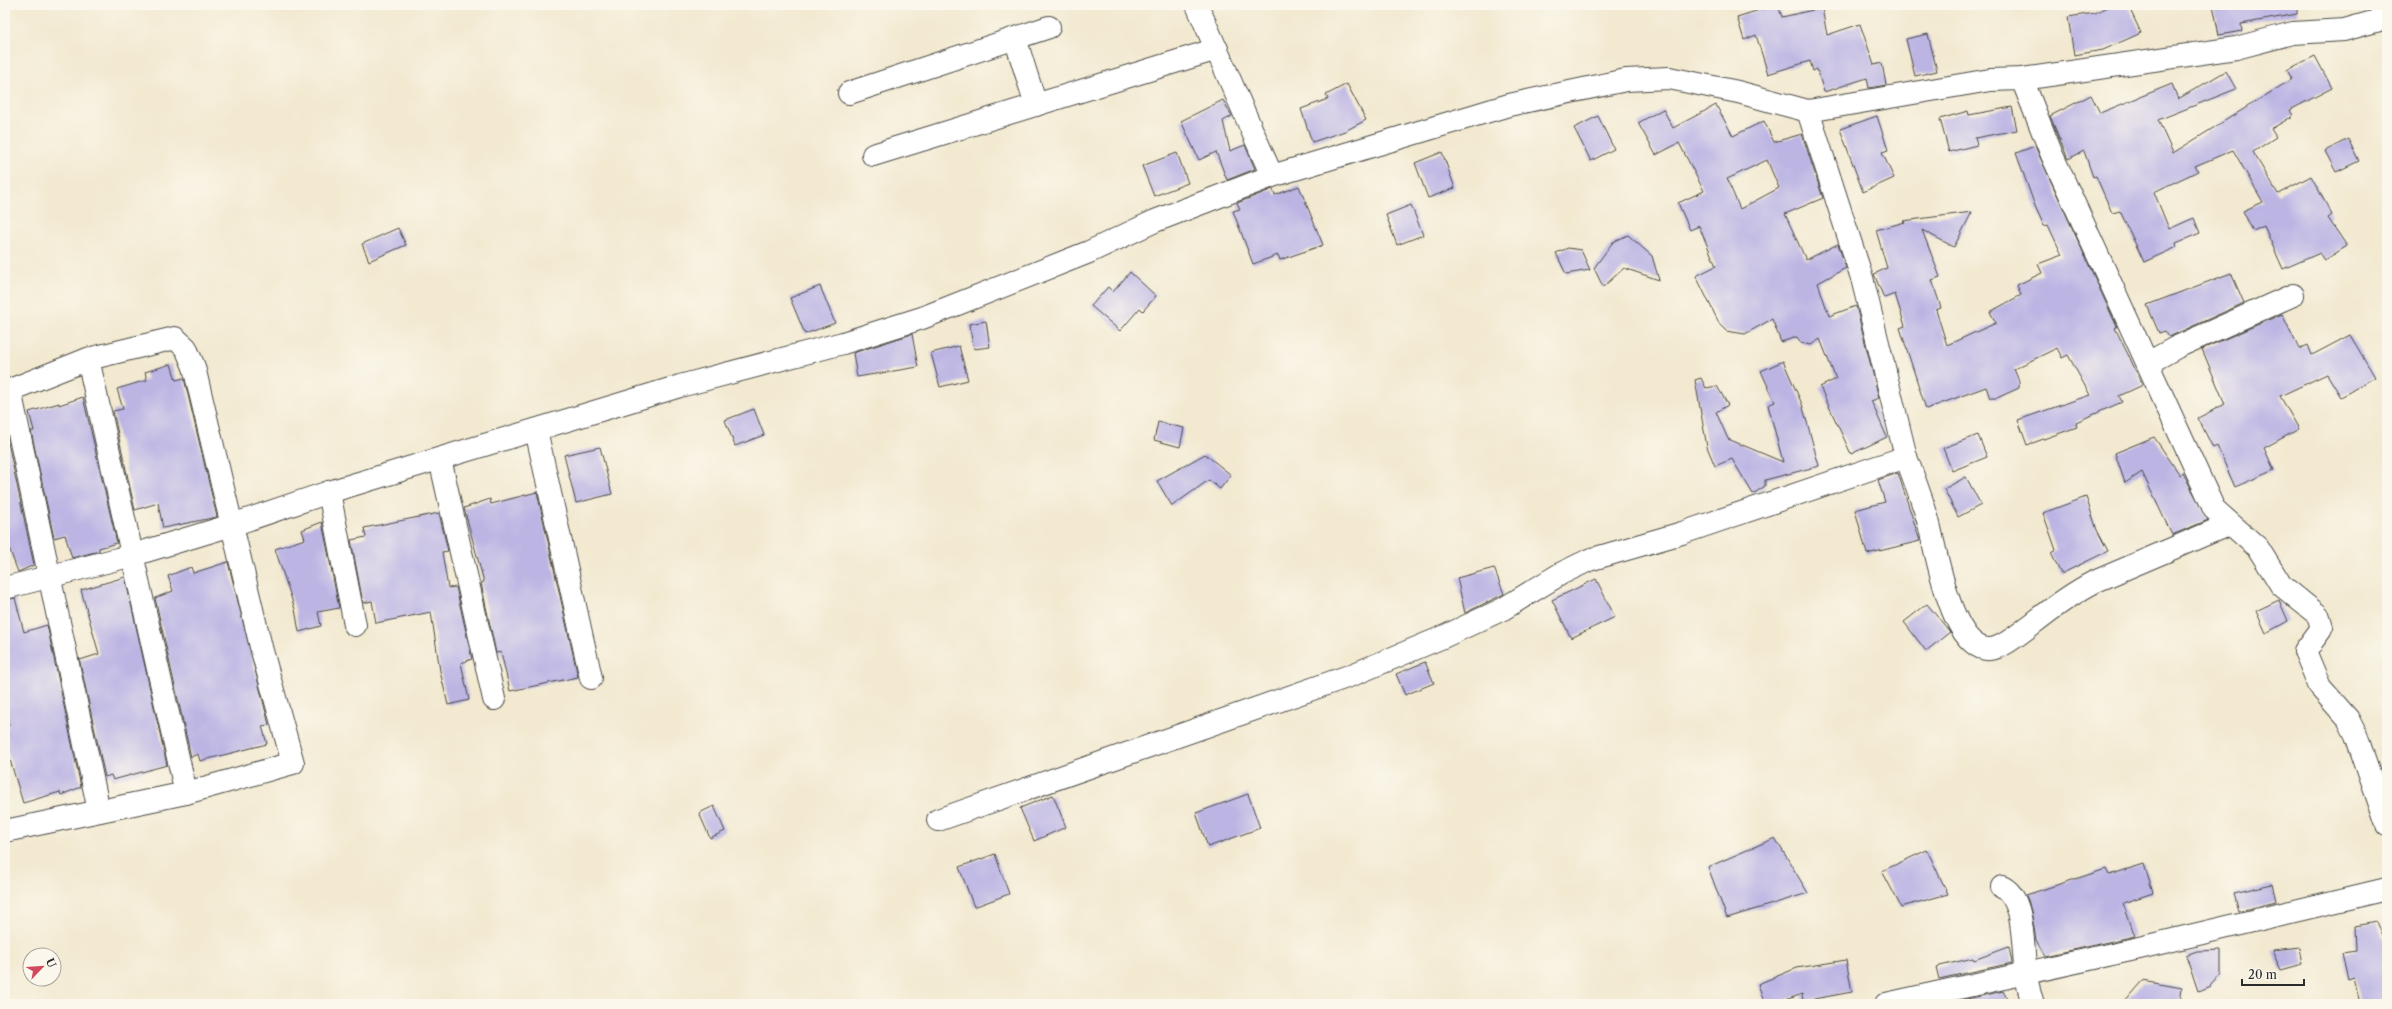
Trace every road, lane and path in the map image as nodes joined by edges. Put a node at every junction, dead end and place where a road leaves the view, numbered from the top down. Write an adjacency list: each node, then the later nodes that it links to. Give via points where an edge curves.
1 (1197, 5): 5 (street)
2 (2387, 18): 6 (street, via 2344,30 2292,34 2236,48)
3 (1049, 27): 4 (street)
4 (1015, 38): 7 (street); 8 (street)
5 (1217, 49): 8 (street); 11 (street)
6 (2022, 79): 9 (street, via 1990,80); 14 (street, via 2056,162)
7 (849, 93)
8 (1036, 105): 10 (street)
9 (1808, 111): 11 (street, via 1738,92 1668,78 1626,80 1509,105); 17 (street, via 1862,278)
10 (873, 155)
11 (1272, 176): 16 (street, via 1155,221 1089,252 922,318 843,343 680,386)
12 (2294, 295): 14 (street, via 2177,347)
13 (88, 359): 15 (street); 20 (street, via 175,338 186,348 194,367); 22 (street)
14 (2148, 363): 21 (street, via 2214,509)
15 (8, 391): 23 (street)
16 (536, 430): 18 (street); 26 (street)
17 (1906, 457): 21 (street, via 1929,523 1944,587 1959,625 1971,642 1982,649 1996,648 2010,640 2075,592 2094,582); 30 (street, via 1682,533 1589,560 1562,573 1503,610 1352,675)
18 (440, 459): 19 (street); 27 (street)
19 (329, 492): 20 (street); 25 (street)
20 (232, 525): 22 (street); 28 (street, via 262,651 293,763)
21 (2233, 526): 31 (street, via 2258,548 2282,585 2318,615 2322,628 2305,651 2320,687 2348,719 2363,749)
22 (134, 555): 23 (street); 28 (street)
23 (51, 577): 24 (street); 29 (street)
24 (5, 588)
25 (356, 625)
26 (591, 678)
27 (494, 699)
28 (186, 792): 29 (street)
29 (99, 811): 32 (street)
30 (938, 820)
31 (2387, 825)
32 (6, 826)
33 (2002, 887): 35 (street, via 2008,890 2015,900 2020,916)
34 (2387, 889): 35 (street)
35 (2025, 973): 36 (street); 37 (street)
36 (1886, 1004)
37 (2033, 1004)

